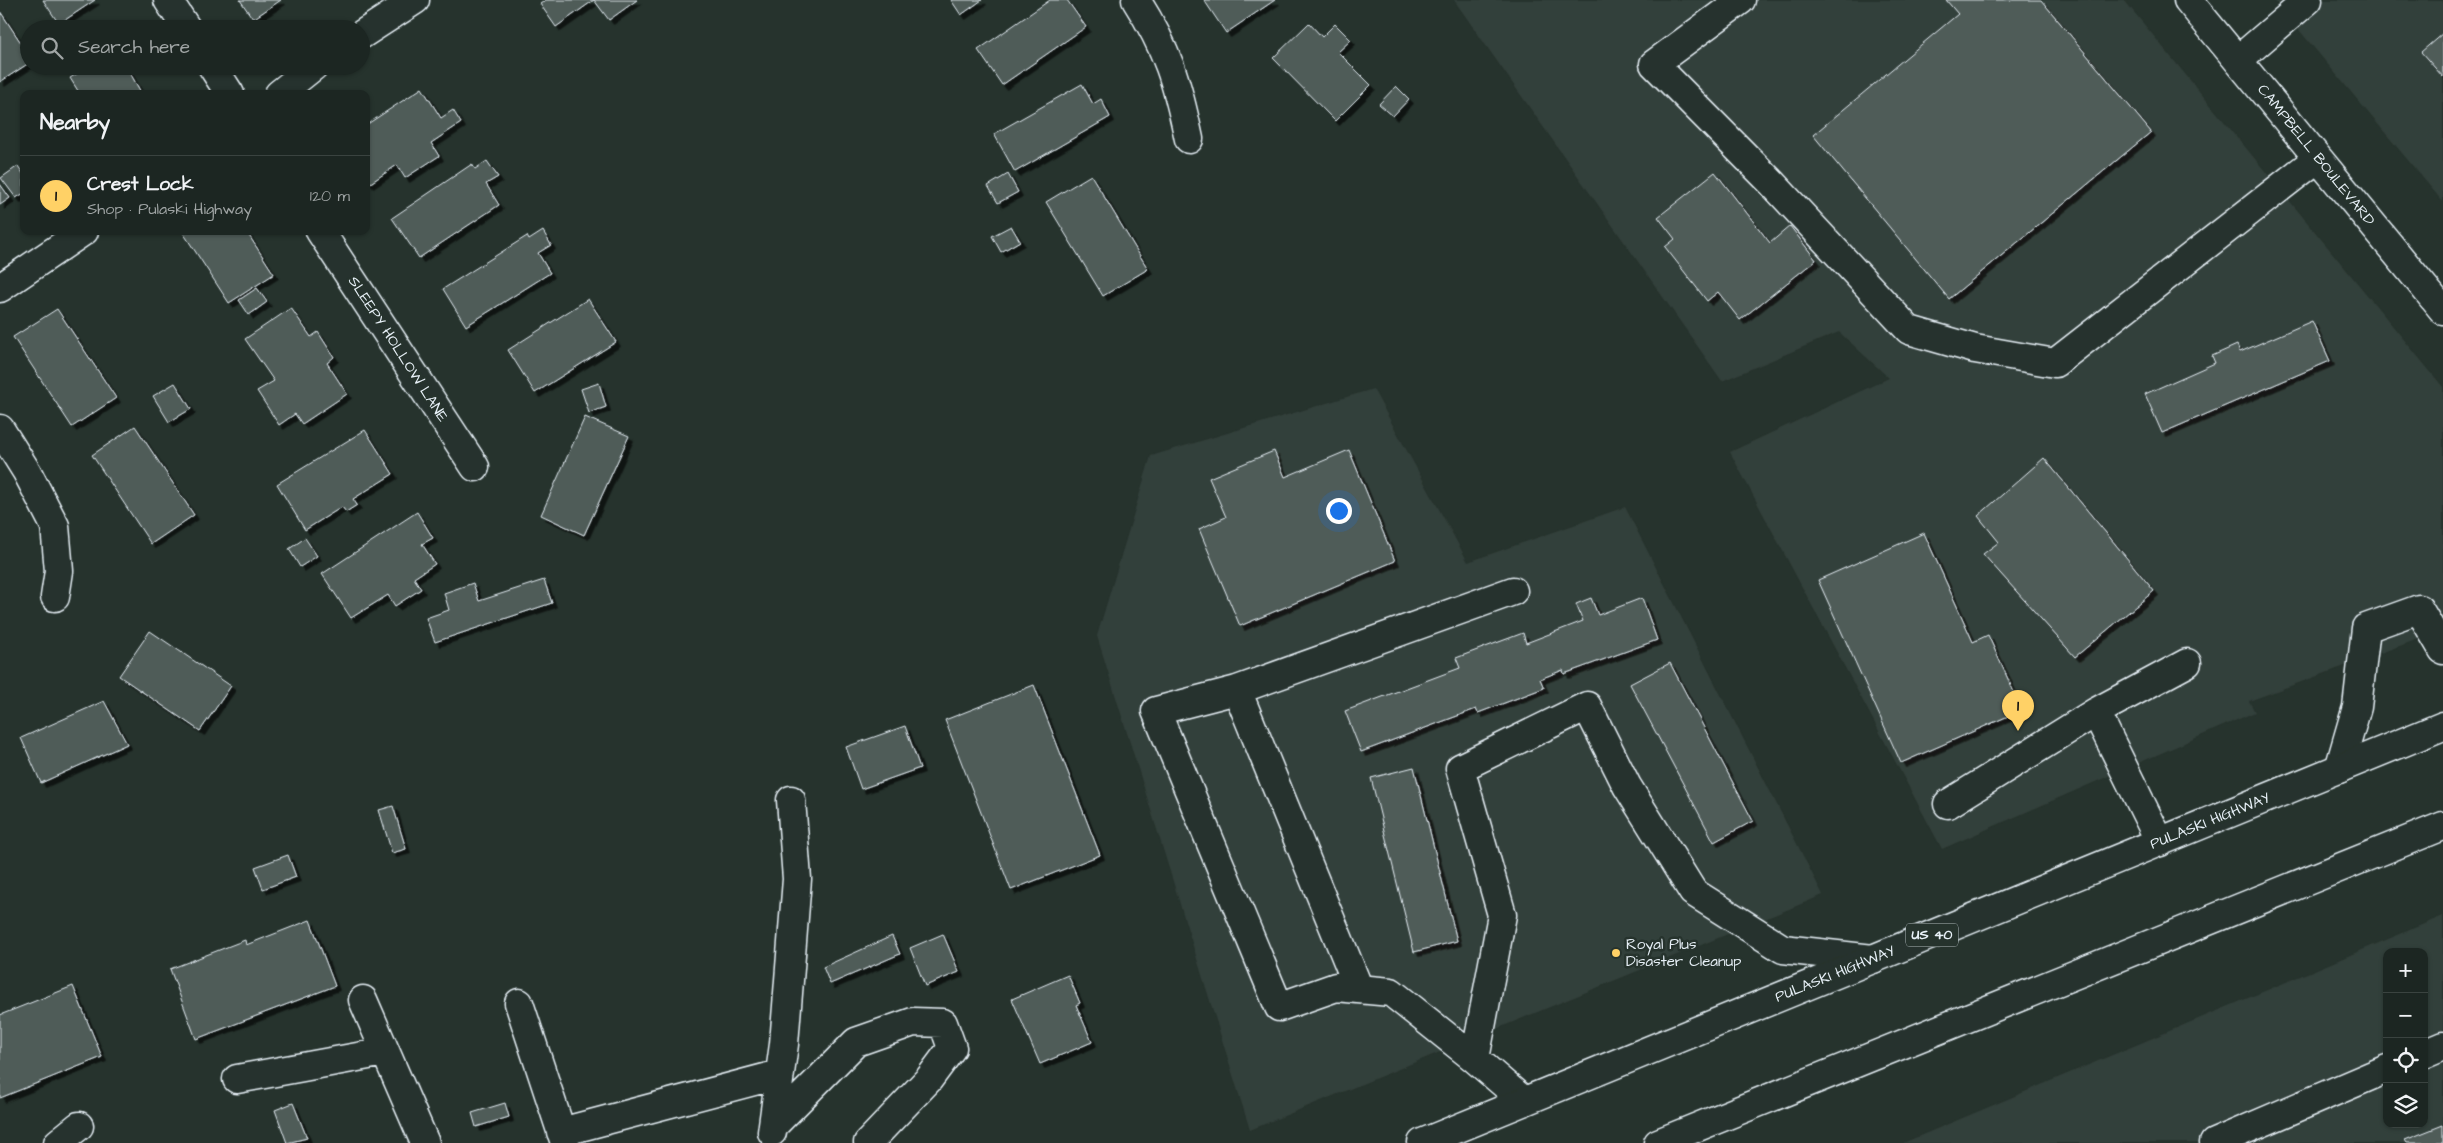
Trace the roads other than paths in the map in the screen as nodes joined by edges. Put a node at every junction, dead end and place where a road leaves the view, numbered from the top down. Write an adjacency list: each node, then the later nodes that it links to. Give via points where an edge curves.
1 (168, 0): 7 (main road)
2 (416, 0): 8 (main road)
3 (1136, 0): 14 (main road, via 1156,31 1170,62)
4 (1742, 0): 15 (main road, via 1654,64 1773,184 1909,330 1975,349 2055,363)
5 (2188, 0): 9 (main road, CAMPBELL BOULEVARD)
6 (2308, 0): 9 (main road)
7 (181, 20)
8 (370, 29)
9 (2238, 60): 15 (main road, CAMPBELL BOULEVARD)
10 (218, 75): 12 (main road)
11 (303, 75): 13 (main road)
12 (227, 90)
13 (284, 90)
14 (1189, 139)
15 (2318, 158): 19 (main road, CAMPBELL BOULEVARD)
16 (78, 235): 18 (main road)
17 (323, 235): 21 (main road, SLEEPY HOLLOW LANE)
18 (0, 288)
19 (2443, 310)
20 (0, 429): 23 (main road, via 28,472 55,526 59,571)
21 (475, 467)
22 (1513, 591): 26 (main road)
23 (55, 597)
24 (2443, 650): 29 (main road, via 2419,609 2366,628 2357,707)
25 (2187, 663): 27 (main road)
26 (1237, 690): 35 (main road); 35 (main road, via 1156,711 1279,1007 1336,987)
27 (2096, 712): 31 (main road); 33 (main road)
28 (2443, 726): 29 (main road, PULASKI HIGHWAY / US 40)
29 (2339, 769): 33 (main road, PULASKI HIGHWAY / US 40)
30 (791, 800): 43 (main road, via 797,879)
31 (1948, 804)
32 (2443, 826): 49 (main road)
33 (2160, 842): 34 (main road, PULASKI HIGHWAY / US 40)
34 (1873, 959): 41 (main road, via 1783,949 1693,892 1627,786 1587,706 1460,768 1502,915); 45 (main road, PULASKI HIGHWAY / US 40)
35 (1359, 989): 41 (main road, via 1390,992)
36 (363, 1000): 39 (main road)
37 (519, 1003): 48 (main road)
38 (2443, 1046): 40 (main road)
39 (385, 1052): 44 (main road); 51 (main road)
40 (2428, 1052)
41 (1475, 1059): 45 (main road)
42 (2383, 1072): 55 (main road)
43 (780, 1074): 47 (main road); 48 (main road)
44 (236, 1079)
45 (1524, 1101): 53 (main road, PULASKI HIGHWAY / US 40)
46 (79, 1126): 50 (main road)
47 (772, 1134): 52 (main road, via 856,1042 913,1022 943,1024 952,1048 929,1079)
48 (563, 1138)
49 (1679, 1138): 54 (main road)
50 (58, 1143)
51 (425, 1143)
52 (868, 1143)
53 (1422, 1143)
54 (1658, 1143)
55 (2214, 1143)

